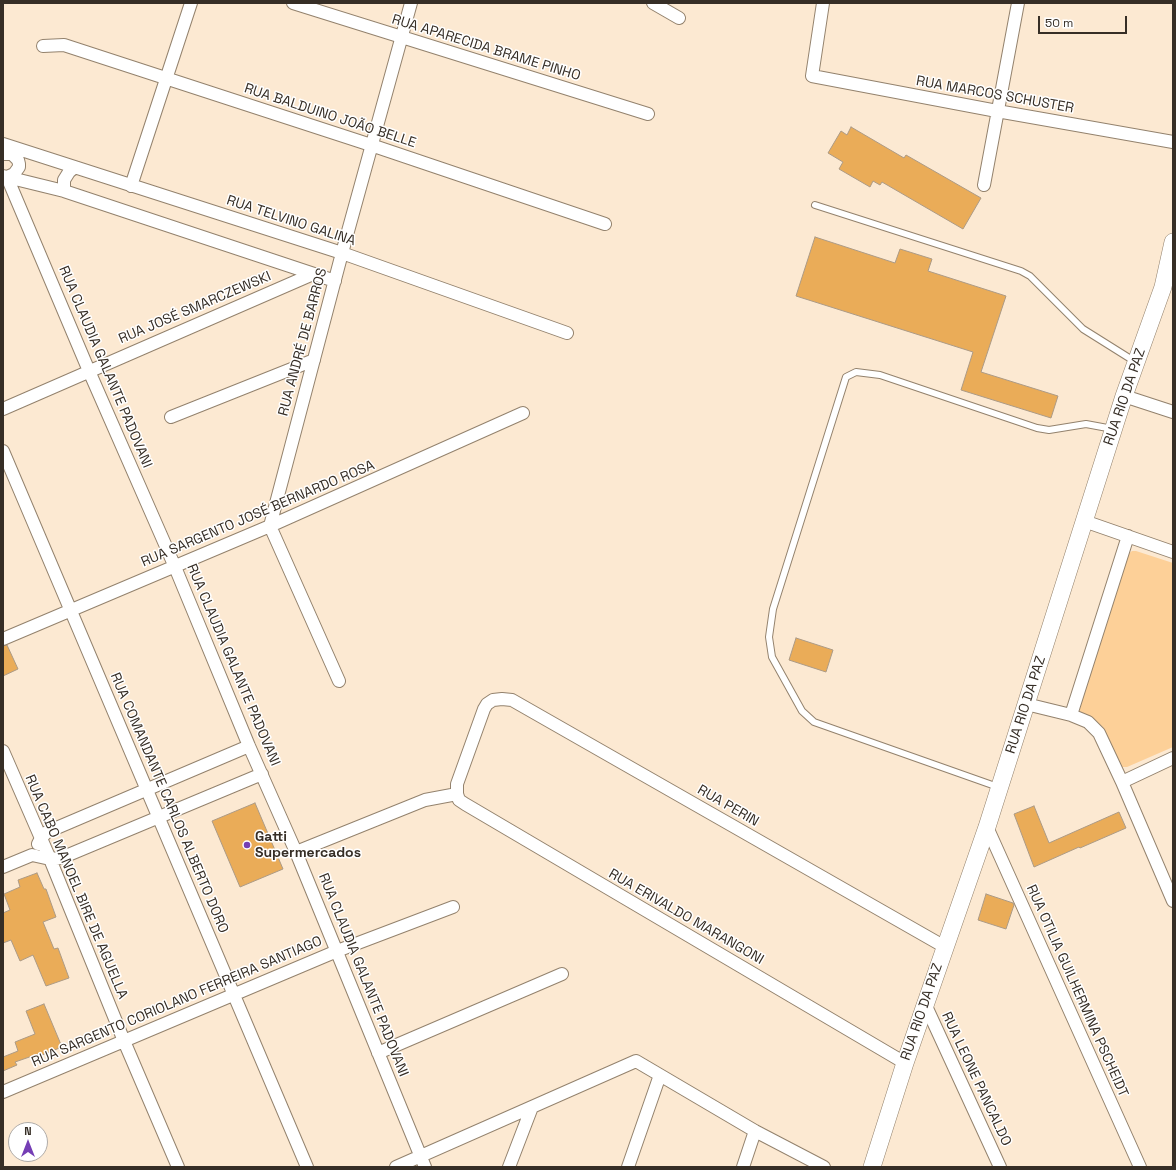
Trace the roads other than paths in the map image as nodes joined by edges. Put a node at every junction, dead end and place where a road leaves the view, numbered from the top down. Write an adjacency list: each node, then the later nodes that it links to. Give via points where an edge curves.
1 (191, 3): 10 (street)
2 (293, 3): 8 (street, RUA APARECIDA BRAME PINHO)
3 (411, 3): 8 (street, RUA ANDRÉ DE BARROS)
4 (653, 3): 7 (street)
5 (823, 3): 11 (street, RUA MARCOS SCHUSTER, via 812,76)
6 (1018, 3): 11 (street)
7 (679, 18)
8 (401, 37): 12 (street, RUA APARECIDA BRAME PINHO); 15 (street, RUA ANDRÉ DE BARROS)
9 (43, 46): 10 (street, RUA BALDUINO JOÃO BELLE, via 64,44)
10 (166, 78): 15 (street, RUA BALDUINO JOÃO BELLE); 21 (street)
11 (997, 111): 13 (street, RUA MARCOS SCHUSTER); 20 (street)
12 (648, 114)
13 (1173, 142)
14 (3, 144): 17 (street, RUA TELVINO GALINA)
15 (372, 145): 24 (street, RUA BALDUINO JOÃO BELLE); 26 (street, RUA ANDRÉ DE BARROS)
16 (3, 154): 17 (street)
17 (20, 155): 18 (street, RUA TELVINO GALINA); 19 (street, via 17,171)
18 (75, 167): 21 (street, RUA TELVINO GALINA); 22 (street, via 64,180)
19 (4, 177): 22 (street); 33 (street, RUA CLAUDIA GALANTE PADOVANI)
20 (984, 185)
21 (131, 186): 26 (street, RUA TELVINO GALINA)
22 (64, 192): 27 (street)
23 (815, 205): 32 (lane, via 1020,271 1030,276 1083,329)
24 (605, 224)
25 (1173, 242): 29 (main road, RUA RIO DA PAZ)
26 (342, 253): 28 (street, RUA ANDRÉ DE BARROS); 30 (street, RUA TELVINO GALINA)
27 (313, 274): 28 (street); 33 (street, RUA JOSÉ SMARCZEWSKI)
28 (335, 281): 31 (street, RUA ANDRÉ DE BARROS)
29 (1168, 288): 32 (main road, RUA RIO DA PAZ)
30 (567, 333)
31 (314, 360): 38 (street); 42 (street, RUA ANDRÉ DE BARROS)
32 (1136, 362): 34 (main road, RUA RIO DA PAZ)
33 (89, 371): 35 (street, RUA JOSÉ SMARCZEWSKI); 45 (street, RUA CLAUDIA GALANTE PADOVANI)
34 (1124, 396): 36 (street); 39 (main road, RUA RIO DA PAZ)
35 (3, 409)
36 (1173, 412)
37 (523, 413): 42 (street, RUA SARGENTO JOSÉ BERNARDO ROSA)
38 (171, 417)
39 (1113, 429): 41 (main road, RUA RIO DA PAZ); 56 (lane, via 1086,424 1050,430 1037,428 880,375 856,372 846,377 773,609 769,637 772,657 802,711 814,722)
40 (3, 451): 46 (street, RUA COMANDANTE CARLOS ALBERTO DORO)
41 (1084, 521): 43 (street); 49 (main road, RUA RIO DA PAZ)
42 (270, 526): 45 (street, RUA SARGENTO JOSÉ BERNARDO ROSA); 48 (street)
43 (1128, 536): 44 (street); 50 (street)
44 (1173, 552)
45 (175, 567): 46 (street, RUA SARGENTO JOSÉ BERNARDO ROSA); 51 (street, RUA CLAUDIA GALANTE PADOVANI)
46 (71, 610): 47 (street, RUA SARGENTO JOSÉ BERNARDO ROSA); 57 (street, RUA COMANDANTE CARLOS ALBERTO DORO)
47 (3, 639)
48 (339, 681)
49 (1026, 704): 50 (street); 56 (main road, RUA RIO DA PAZ)
50 (1071, 716): 55 (street, via 1088,722 1099,733)
51 (249, 746): 54 (street, RUA CLAUDIA GALANTE PADOVANI); 57 (street)
52 (3, 751): 61 (street, RUA CABO MANOEL BIRE DE AGUELLA)
53 (1173, 758): 55 (street)
54 (262, 774): 59 (street); 62 (street, RUA CLAUDIA GALANTE PADOVANI)
55 (1122, 782): 66 (street)
56 (999, 787): 60 (main road, RUA RIO DA PAZ)
57 (147, 790): 59 (street, RUA COMANDANTE CARLOS ALBERTO DORO); 61 (street, via 47,832)
58 (457, 794): 62 (street, via 425,800); 68 (street, RUA PERIN, via 457,784 484,709 493,700 512,700); 75 (street, RUA ERIVALDO MARANGONI, via 459,800 465,804)
59 (158, 817): 64 (street); 71 (street, RUA COMANDANTE CARLOS ALBERTO DORO)
60 (987, 826): 68 (main road, RUA RIO DA PAZ); 90 (street, RUA OTILIA GUILHERMINA PSCHEIDT)
61 (40, 838): 63 (street); 64 (street, RUA CABO MANOEL BIRE DE AGUELLA)
62 (296, 852): 69 (street, RUA CLAUDIA GALANTE PADOVANI)
63 (32, 855): 64 (street); 65 (street)
64 (50, 860): 73 (street, RUA CABO MANOEL BIRE DE AGUELLA)
65 (3, 867)
66 (1173, 901)
67 (453, 907): 69 (street, RUA SARGENTO CORIOLANO FERREIRA SANTIAGO)
68 (944, 947): 72 (main road, RUA RIO DA PAZ)
69 (337, 951): 71 (street, RUA SARGENTO CORIOLANO FERREIRA SANTIAGO); 74 (street, RUA CLAUDIA GALANTE PADOVANI)
70 (562, 974): 74 (street)
71 (233, 995): 73 (street, RUA SARGENTO CORIOLANO FERREIRA SANTIAGO); 82 (street, RUA COMANDANTE CARLOS ALBERTO DORO)
72 (925, 1004): 75 (main road, RUA RIO DA PAZ); 89 (street, RUA LEONE PANCALDO)
73 (124, 1041): 77 (street, RUA SARGENTO CORIOLANO FERREIRA SANTIAGO); 81 (street, RUA CABO MANOEL BIRE DE AGUELLA)
74 (378, 1052): 80 (street, RUA CLAUDIA GALANTE PADOVANI)
75 (905, 1063): 88 (main road, RUA RIO DA PAZ)
76 (660, 1075): 78 (street, via 636,1061); 79 (street); 85 (street)
77 (3, 1092)
78 (532, 1107): 80 (street); 84 (street)
79 (755, 1131): 86 (street); 87 (street)
80 (423, 1162): 83 (street)
81 (178, 1167)
82 (307, 1167)
83 (396, 1167)
84 (509, 1167)
85 (628, 1167)
86 (743, 1167)
87 (824, 1167)
88 (872, 1167)
89 (1000, 1167)
90 (1140, 1167)

